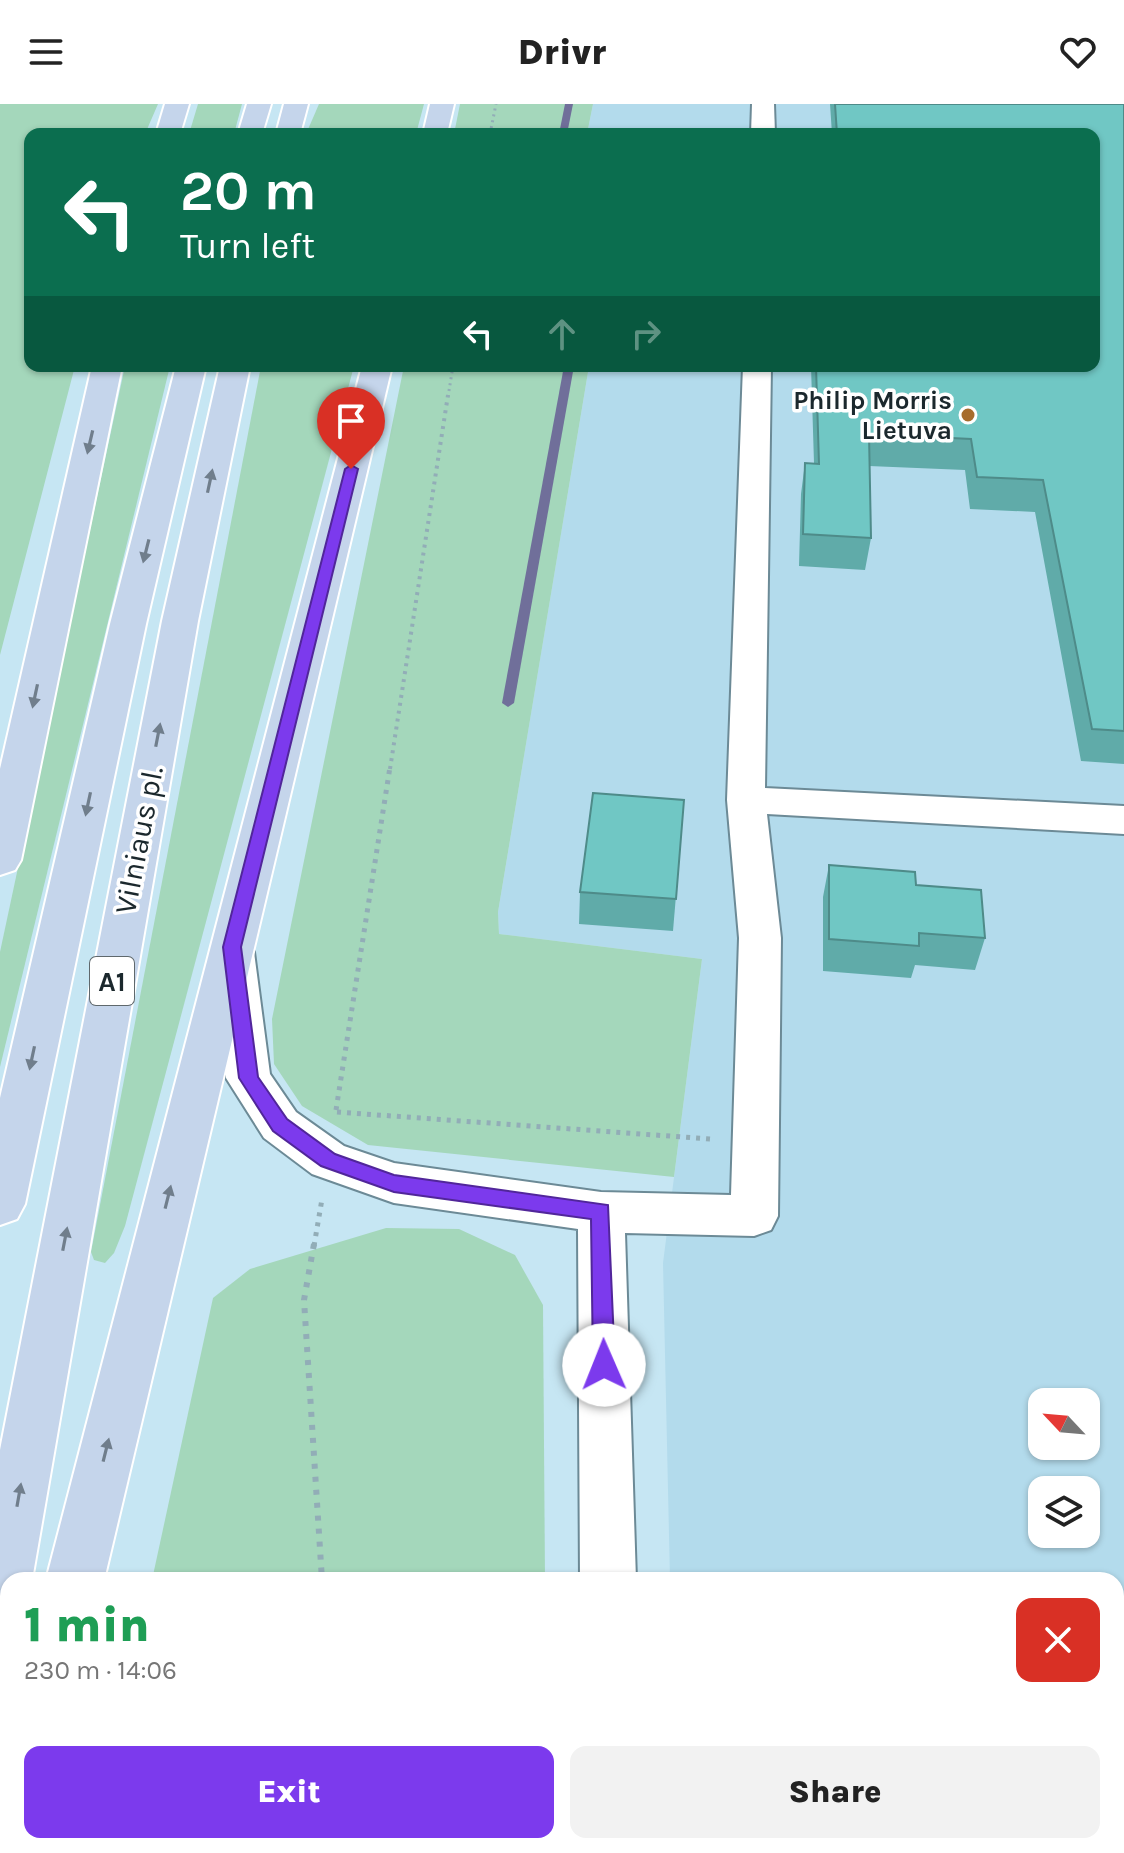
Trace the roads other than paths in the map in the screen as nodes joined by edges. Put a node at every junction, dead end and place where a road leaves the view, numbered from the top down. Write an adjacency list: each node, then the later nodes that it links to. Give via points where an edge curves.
1 (177, 104): 6 (highway)
2 (259, 104): 7 (highway)
3 (296, 104): 8 (highway)
4 (442, 104): 9 (highway)
5 (763, 104): 10 (street)
6 (170, 128)
7 (252, 128)
8 (290, 128)
9 (436, 128)
10 (763, 128)
11 (106, 372): 18 (highway, one-way to 18)
12 (190, 372): 20 (highway, Vilniaus pl. / A1, one-way to 20, via 128,624)
13 (234, 372): 22 (highway, Vilniaus pl. / A1, one-way to 13, via 177,636)
14 (376, 372): 19 (highway)
15 (757, 372): 16 (street)
16 (746, 800): 17 (street); 21 (street, via 760,938 754,1216)
17 (1124, 820)
18 (0, 860)
19 (232, 947): 21 (street, via 248,1078 280,1125 328,1160 394,1183); 23 (highway, one-way to 19)
20 (0, 1204)
21 (601, 1212): 24 (street)
22 (5, 1572)
23 (77, 1572)
24 (608, 1572)

